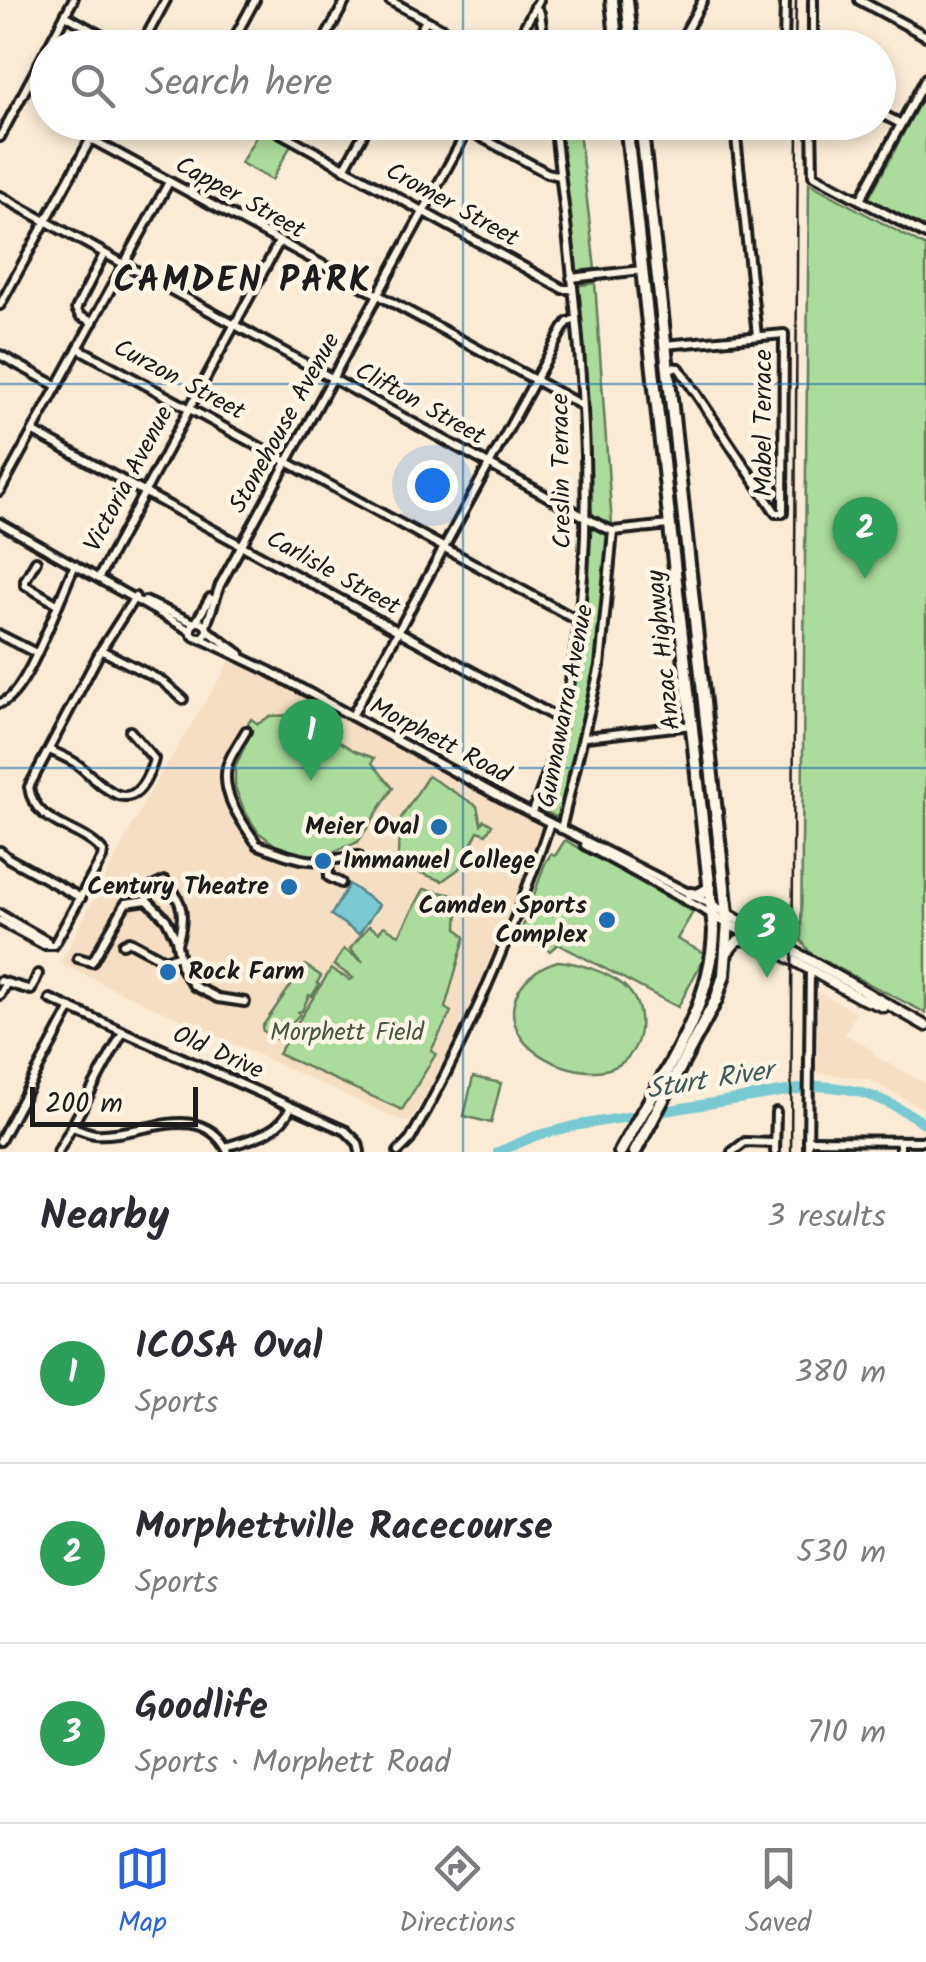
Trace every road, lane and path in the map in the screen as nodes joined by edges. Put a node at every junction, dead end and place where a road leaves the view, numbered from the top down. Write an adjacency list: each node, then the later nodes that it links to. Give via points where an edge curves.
1 (73, 0): 14 (street)
2 (166, 0): 18 (street)
3 (255, 0): 19 (street)
4 (346, 0): 20 (street)
5 (389, 0): 15 (street)
6 (612, 0): 25 (highway)
7 (627, 0): 26 (highway)
8 (703, 0): 27 (street)
9 (785, 0): 28 (street)
10 (813, 0): 29 (street)
11 (859, 0): 13 (street)
12 (537, 2): 23 (street); 24 (street)
13 (871, 3): 30 (street)
14 (65, 14): 16 (street); 17 (street)
15 (426, 20): 21 (street); 22 (street)
16 (57, 30)
17 (93, 30)
18 (150, 30)
19 (239, 30)
20 (330, 30)
21 (421, 30)
22 (445, 30)
23 (522, 30)
24 (542, 30)
25 (615, 30)
26 (630, 30)
27 (687, 30)
28 (784, 30)
29 (813, 30)
30 (926, 36)
31 (926, 78): 34 (street)
32 (30, 80): 36 (street)
33 (896, 121): 34 (street)
34 (901, 124): 35 (street)
35 (896, 133)
36 (0, 137)
37 (89, 140): 55 (street)
38 (92, 140): 51 (street, Capper Street)
39 (299, 140): 49 (street, Cromer Street)
40 (360, 140): 49 (street)
41 (462, 140): 54 (street, Stonehouse Avenue)
42 (493, 140): 50 (street)
43 (556, 140): 50 (street, Creslin Terrace)
44 (628, 140): 60 (highway, Anzac Highway)
45 (643, 140): 64 (highway, Anzac Highway)
46 (736, 140): 72 (street)
47 (812, 140): 53 (street, via 813,175)
48 (892, 140): 53 (street)
49 (344, 169): 54 (street, Cromer Street)
50 (560, 176): 61 (street, Creslin Terrace)
51 (169, 182): 57 (street, Capper Street); 59 (street)
52 (0, 196): 55 (street, Clifton Street)
53 (860, 200): 56 (street)
54 (422, 212): 62 (street, Cromer Street); 63 (street, Stonehouse Avenue)
55 (45, 220): 58 (street, Clifton Street); 65 (street)
56 (926, 235)
57 (279, 242): 63 (street, Capper Street); 70 (street, Victoria Avenue)
58 (104, 254): 59 (street, Clifton Street); 69 (street, via 76,309)
59 (124, 265): 69 (street); 70 (street, Clifton Street)
60 (643, 270): 61 (street); 66 (highway, Anzac Highway)
61 (571, 278): 62 (street, Creslin Terrace)
62 (572, 289): 68 (street, Creslin Terrace)
63 (377, 296): 77 (street, Stonehouse Avenue); 78 (street, Capper Street)
64 (660, 300): 66 (highway); 67 (highway, Anzac Highway)
65 (0, 304)
66 (647, 306): 71 (highway, Anzac Highway)
67 (662, 314): 71 (highway); 73 (highway, Anzac Highway)
68 (576, 319): 78 (street); 80 (street, Creslin Terrace)
69 (92, 322): 74 (street)
70 (234, 326): 77 (street, Clifton Street); 81 (street, Victoria Avenue)
71 (649, 326): 86 (highway, Anzac Highway)
72 (757, 336): 73 (street); 76 (street, Mabel Terrace, via 784,334 783,512 776,513 678,368)
73 (666, 346): 76 (highway, Anzac Highway)
74 (78, 348): 79 (street); 81 (street, Curzon Street)
75 (0, 355): 79 (street)
76 (668, 367): 85 (highway, Anzac Highway)
77 (332, 379): 83 (street, Stonehouse Avenue); 84 (street, Clifton Street)
78 (534, 382): 80 (street, Capper Street); 84 (street)
79 (57, 386): 82 (street)
80 (581, 406): 91 (street, Creslin Terrace)
81 (190, 408): 83 (street, Curzon Street); 89 (street, Victoria Avenue)
82 (34, 432): 88 (street); 89 (street, Carlisle Street)
83 (287, 462): 95 (street, Stonehouse Avenue); 96 (street, Curzon Street)
84 (490, 464): 91 (street, Clifton Street); 96 (street)
85 (677, 466): 86 (highway); 87 (highway, Anzac Highway)
86 (665, 473): 90 (highway, Anzac Highway)
87 (678, 480): 90 (highway); 111 (highway, Anzac Highway)
88 (0, 491)
89 (144, 492): 95 (street, Carlisle Street); 99 (street, Victoria Avenue)
90 (667, 494): 93 (highway, Anzac Highway)
91 (586, 518): 94 (street, Clifton Street); 103 (street, Creslin Terrace)
92 (0, 523): 98 (street)
93 (670, 525): 94 (street); 113 (highway, Anzac Highway)
94 (614, 531): 123 (street, Gunnawarra Avenue)
95 (242, 546): 100 (street, Stonehouse Avenue); 106 (street, Carlisle Street)
96 (444, 548): 103 (street, Curzon Street); 106 (street)
97 (36, 561): 102 (street, via 26,585)
98 (75, 565): 99 (street); 102 (street)
99 (99, 577): 101 (street)
100 (220, 585): 104 (street, Stonehouse Avenue); 105 (street, Stonehouse Avenue)
101 (134, 597): 104 (street); 109 (street)
102 (57, 604): 110 (street)
103 (578, 620): 119 (street, Creslin Terrace)
104 (194, 626): 105 (street, Morphett Road); 108 (street, Morphett Road)
105 (206, 628): 108 (street); 112 (street, Morphett Road)
106 (398, 631): 118 (street); 119 (street, Carlisle Street)
107 (0, 634): 110 (street)
108 (200, 638): 112 (street, Morphett Road)
109 (100, 650): 116 (street); 124 (street)
110 (36, 653): 117 (street, via 14,696)
111 (698, 654): 113 (highway, via 695,668); 114 (highway, Anzac Highway)
112 (245, 658): 118 (street, Morphett Road)
113 (686, 668): 115 (highway, Anzac Highway)
114 (702, 684): 115 (highway); 138 (highway, Anzac Highway)
115 (689, 698): 120 (highway, Anzac Highway)
116 (183, 699)
117 (0, 703)
118 (352, 716): 125 (street, Morphett Road)
119 (561, 720): 125 (street, Creslin Terrace)
120 (692, 725): 123 (street); 132 (highway, Anzac Highway)
121 (130, 731): 124 (street, via 154,759 133,796 121,796)
122 (246, 731): 130 (street, via 227,767 227,791 241,822 257,843 285,856)
123 (586, 737): 127 (street, Gunnawarra Avenue)
124 (48, 750): 134 (street, via 29,794 46,817 103,852)
125 (532, 814): 126 (street, Morphett Road)
126 (550, 823): 127 (street, Morphett Road); 167 (street, via 472,1023)
127 (562, 830): 133 (street, Morphett Road); 136 (street, Morphett Road)
128 (0, 850): 134 (street)
129 (358, 856): 130 (street)
130 (328, 860): 131 (street, via 329,876)
131 (342, 884)
132 (710, 888): 133 (highway); 136 (highway, Anzac Highway)
133 (690, 894): 136 (street, Morphett Road)
134 (80, 898): 137 (street, via 57,942 48,944)
135 (147, 900): 141 (street, via 166,919); 141 (street, via 148,889 165,881 180,901 184,920); 143 (street, via 126,904 92,962)
136 (712, 910): 138 (main road, Morphett Road); 154 (highway, Anzac Highway, via 710,974)
137 (0, 918)
138 (728, 918): 139 (main road, Morphett Road); 142 (highway, Anzac Highway); 151 (main road, Morphett Road)
139 (762, 942): 142 (main road, via 738,940); 144 (main road, Morphett Road)
140 (123, 944): 141 (street, via 164,960)
141 (177, 950): 149 (street, via 194,986)
142 (727, 953): 155 (highway, Anzac Highway, via 716,1000)
143 (78, 958)
144 (810, 969): 151 (main road, Morphett Road); 159 (street)
145 (38, 974): 146 (street, via 31,990)
146 (3, 982): 147 (street)
147 (0, 995)
148 (50, 999): 150 (street, Old Drive)
149 (245, 1002)
150 (70, 1008): 153 (street, Old Drive); 161 (street)
151 (902, 1013): 152 (main road, Morphett Road)
152 (926, 1026)
153 (123, 1032): 156 (street, Old Drive); 158 (street)
154 (685, 1033): 155 (highway); 168 (highway, Anzac Highway)
155 (697, 1039): 169 (highway, Anzac Highway)
156 (291, 1107): 164 (street, via 276,1129); 166 (street, Old Drive, via 346,1131)
157 (776, 1112): 163 (street)
158 (72, 1127): 164 (street, via 96,1134 188,1122 208,1129); 165 (street)
159 (808, 1140): 160 (street); 171 (street)
160 (900, 1140): 162 (street); 172 (street)
161 (0, 1141)
162 (926, 1141)
163 (776, 1147): 170 (street, via 745,1142)
164 (227, 1150)
165 (58, 1152)
166 (360, 1152)
167 (398, 1152)
168 (620, 1152)
169 (635, 1152)
170 (732, 1152)
171 (808, 1152)
172 (900, 1152)

